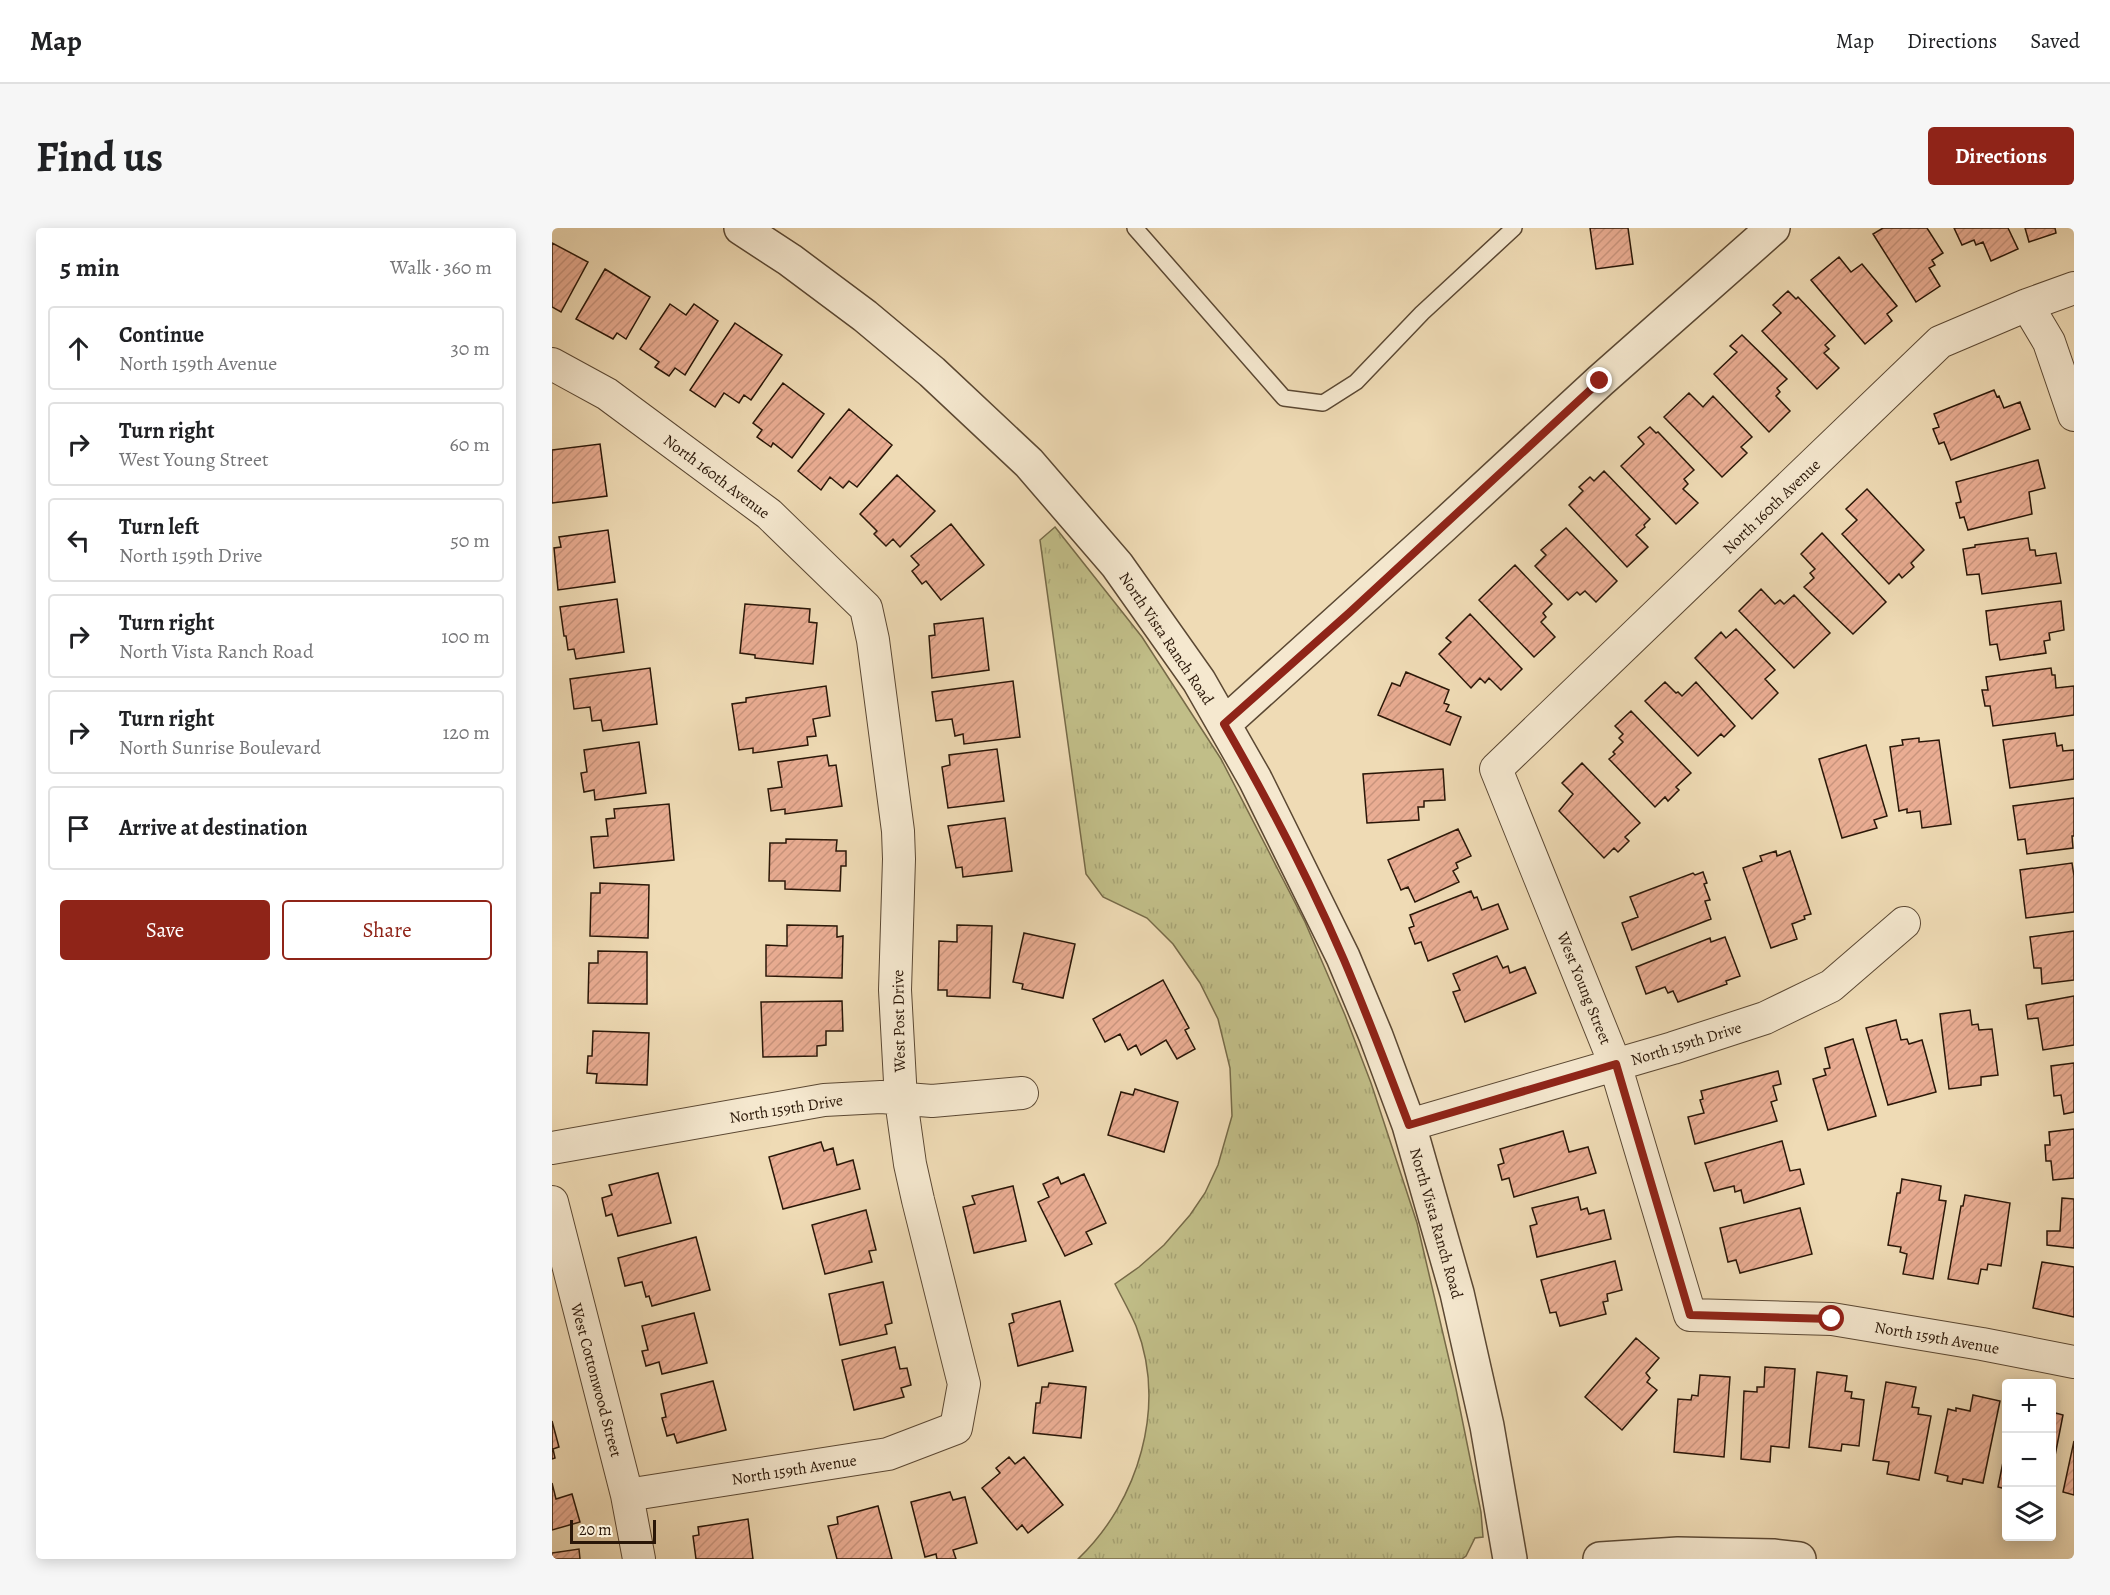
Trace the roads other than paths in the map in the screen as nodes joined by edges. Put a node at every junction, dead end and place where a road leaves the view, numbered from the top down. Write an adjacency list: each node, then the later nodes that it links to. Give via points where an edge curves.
1 (741, 228): 10 (street, North Vista Ranch Road, via 865,316 932,372 1029,463 1117,566 1199,681)
2 (1135, 228): 3 (lane, via 1284,398 1323,403 1356,382 1422,313)
3 (1514, 228)
4 (1773, 228): 10 (street, via 1608,373)
5 (2074, 288): 6 (street, North 160th Avenue)
6 (2027, 305): 8 (street, via 2049,342); 11 (street, North 160th Avenue, via 1940,342)
7 (552, 364): 9 (street, North 160th Avenue, via 607,394 769,514)
8 (2074, 415)
9 (866, 608): 15 (street, West Post Drive, via 898,831 895,990)
10 (1224, 724): 16 (street, North Vista Ranch Road, via 1261,789 1343,957)
11 (1497, 769): 13 (street, West Young Street)
12 (1904, 923): 13 (street, North 159th Drive, via 1831,986 1766,1018)
13 (1616, 1064): 16 (street, North 159th Drive); 19 (street, West Young Street)
14 (1022, 1093): 15 (street, North 159th Drive)
15 (901, 1100): 17 (street, North 159th Drive, via 824,1100); 21 (street, West Post Drive, via 910,1164 964,1384)
16 (1409, 1125): 24 (street, North Vista Ranch Road, via 1457,1293)
17 (552, 1148)
18 (552, 1202): 22 (street, West Cottonwood Street)
19 (1690, 1315): 20 (street, North 159th Avenue, via 1832,1319)
20 (2074, 1362)
21 (956, 1428): 22 (street, North 159th Avenue, via 888,1454)
22 (627, 1495): 23 (street, West Cottonwood Street)
23 (639, 1559)
24 (1510, 1559)
25 (1600, 1559): 26 (street, via 1678,1554)
26 (1799, 1559)

